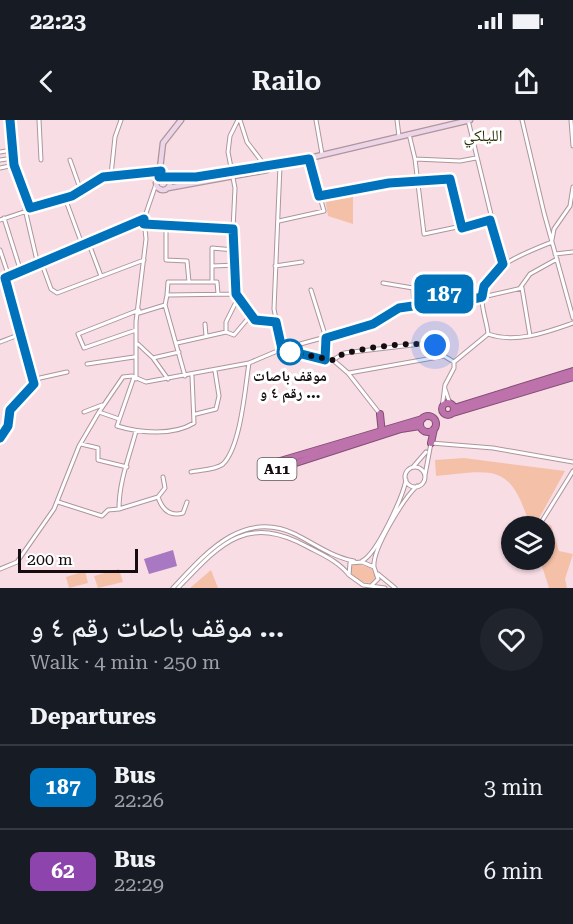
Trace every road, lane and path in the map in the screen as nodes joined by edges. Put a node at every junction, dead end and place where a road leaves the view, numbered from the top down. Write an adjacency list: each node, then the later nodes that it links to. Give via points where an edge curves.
1 (10, 120): 16 (street)
2 (39, 120): 24 (street)
3 (121, 120): 32 (street)
4 (181, 120): 30 (street, via 163,143)
5 (239, 120): 29 (street, via 247,142); 31 (street, via 228,145)
6 (316, 120): 18 (street)
7 (397, 120): 14 (street)
8 (438, 120): 12 (street)
9 (469, 120): 12 (street); 20 (street)
10 (522, 120): 51 (street)
11 (571, 120): 15 (street)
12 (441, 127): 13 (street)
13 (409, 134): 14 (street); 22 (street)
14 (399, 136): 18 (street)
15 (573, 146)
16 (12, 150): 17 (street); 19 (street)
17 (0, 152)
18 (322, 156): 21 (street)
19 (13, 158): 23 (street); 26 (street)
20 (476, 158): 22 (street); 45 (street)
21 (309, 159): 27 (street); 39 (street)
22 (416, 159): 34 (street)
23 (0, 160)
24 (41, 160)
25 (70, 160): 38 (street)
26 (14, 165): 28 (street); 41 (street)
27 (280, 165): 29 (street); 46 (street)
28 (0, 168)
29 (268, 168): 31 (street)
30 (160, 174): 32 (street); 33 (street); 35 (street)
31 (231, 174): 33 (street); 37 (street); 50 (street, via 235,188)
32 (111, 175): 38 (street, via 94,180)
33 (168, 179): 37 (street)
34 (417, 181): 39 (street); 49 (street, via 450,179); 49 (street, via 424,234)
35 (156, 184): 37 (street, via 162,190); 44 (street)
36 (573, 187): 51 (street, via 570,206 554,229)
37 (168, 188)
38 (81, 191): 40 (street)
39 (319, 196): 46 (street, via 324,210 321,213)
40 (65, 198): 41 (street); 53 (street)
41 (30, 208): 42 (street)
42 (25, 209): 43 (street); 61 (street)
43 (2, 219): 65 (street)
44 (144, 219): 47 (street); 52 (street)
45 (490, 220): 49 (street); 60 (street)
46 (279, 221): 64 (street)
47 (144, 224): 48 (street); 58 (street)
48 (166, 225): 50 (street); 70 (street, via 166,260 187,261)
49 (462, 228)
50 (233, 229): 55 (street)
51 (552, 242): 57 (street); 60 (street)
52 (89, 244): 53 (street); 66 (street)
53 (83, 247): 61 (street)
54 (1, 248): 67 (street)
55 (234, 250): 62 (street); 63 (street, via 212,248)
56 (573, 252): 57 (street)
57 (556, 257): 72 (street, via 530,274); 79 (street)
58 (144, 260): 66 (street); 82 (street)
59 (302, 262): 64 (street)
60 (503, 264): 77 (street, via 484,286)
61 (40, 265): 65 (street); 66 (street, via 51,289 57,293)
62 (237, 265): 63 (street); 76 (street)
63 (212, 266): 69 (street)
64 (275, 266): 85 (street)
65 (21, 272): 67 (street)
66 (101, 276)
67 (7, 278): 68 (street); 89 (street)
68 (0, 280)
69 (212, 281): 70 (street); 74 (street, via 217,282)
70 (189, 282): 75 (street, via 168,282)
71 (383, 283): 81 (street, via 413,288)
72 (520, 288): 77 (street); 92 (street)
73 (311, 290): 93 (street)
74 (218, 294): 75 (street); 76 (street)
75 (167, 295): 80 (street)
76 (237, 296): 83 (street); 88 (street)
77 (482, 297): 81 (street, via 469,300 449,292 434,303); 90 (street)
78 (573, 298): 79 (street)
79 (568, 299): 84 (street)
80 (165, 304): 82 (street); 95 (street)
81 (414, 307): 93 (street, via 399,308 373,324)
82 (139, 311): 87 (street); 87 (street, via 78,334 84,348)
83 (251, 315): 85 (street, via 257,321); 88 (street, via 234,334)
84 (573, 320): 92 (street, via 544,334)
85 (276, 322): 97 (street)
86 (205, 324): 91 (street)
87 (136, 330): 96 (street)
88 (226, 332): 91 (street)
89 (21, 334): 94 (street); 116 (street)
90 (488, 334): 92 (street); 104 (street)
91 (206, 336): 95 (street)
92 (530, 336)
93 (326, 338): 97 (street); 102 (street)
94 (0, 342)
95 (176, 343): 98 (street)
96 (138, 344): 100 (street); 101 (street)
97 (282, 349): 102 (street); 105 (street)
98 (179, 352): 101 (street); 111 (street)
99 (444, 356): 103 (street, via 429,343 344,353); 104 (street); 110 (street)
100 (134, 357): 106 (street); 114 (street)
101 (153, 358): 115 (street)
102 (325, 360): 103 (street)
103 (333, 360): 110 (street)
104 (454, 362): 117 (street)
105 (249, 363): 107 (street); 140 (street, via 239,432 224,462)
106 (87, 364)
107 (215, 371): 112 (street); 122 (street, via 219,396 216,409)
108 (573, 371): 119 (highway, A11)
109 (67, 372): 116 (street, via 40,378)
110 (348, 373): 123 (street)
111 (185, 376): 112 (street); 115 (street)
112 (192, 376): 122 (street)
113 (573, 377): 119 (highway, A11)
114 (135, 378): 115 (street, via 146,382); 118 (street, via 120,378); 125 (street)
115 (168, 379)
116 (34, 384): 133 (street, via 10,410 8,426)
117 (445, 385): 119 (street); 119 (street)
118 (104, 404): 120 (street); 121 (street)
119 (448, 410): 124 (highway, A11); 126 (highway, A11)
120 (84, 412)
121 (99, 412): 125 (street); 134 (street)
122 (195, 414): 130 (street, via 194,423 184,428)
123 (380, 414): 127 (highway); 132 (highway)
124 (424, 417): 126 (highway); 127 (highway, A11); 128 (highway)
125 (119, 419): 130 (street, via 117,426)
126 (434, 420): 129 (highway)
127 (396, 426): 132 (highway, A11)
128 (420, 426): 131 (highway); 132 (highway, A11)
129 (434, 429): 131 (highway); 135 (highway)
130 (136, 431): 137 (street)
131 (426, 432): 135 (highway)
132 (382, 433): 132 (highway, A11, via 270,464 267,469 272,471)
133 (0, 438)
134 (81, 444): 137 (street, via 98,448 98,460); 146 (street)
135 (430, 446): 136 (street, via 493,448); 138 (street); 141 (street)
136 (573, 462)
137 (127, 467): 148 (street, via 122,474)
138 (412, 467): 141 (street, via 421,469); 143 (street)
139 (573, 471): 149 (street)
140 (191, 472)
141 (425, 475): 144 (street, via 423,483)
142 (164, 477): 145 (street, via 165,488)
143 (406, 480): 144 (street); 154 (street, via 402,496 371,554)
144 (417, 486): 155 (street, via 376,552)
145 (158, 497): 147 (street, via 169,513 183,513); 148 (street)
146 (58, 502): 148 (street, via 102,516 108,510); 156 (street, via 17,561)
147 (187, 502)
148 (119, 509)
149 (546, 516)
150 (283, 530): 151 (street); 152 (street, via 243,530 218,543); 153 (street)
151 (281, 534): 152 (street, via 257,532 235,537); 158 (street, via 337,563)
152 (201, 561): 160 (street); 161 (street)
153 (354, 561): 154 (street); 158 (street, via 348,565)
154 (361, 561): 155 (street)
155 (375, 568): 157 (street)
156 (0, 569)
157 (378, 574): 159 (street, via 378,581); 163 (street)
158 (349, 575): 159 (street, via 360,584)
159 (372, 585): 162 (street)
160 (173, 588)
161 (178, 588)
162 (385, 588)
163 (395, 588)

